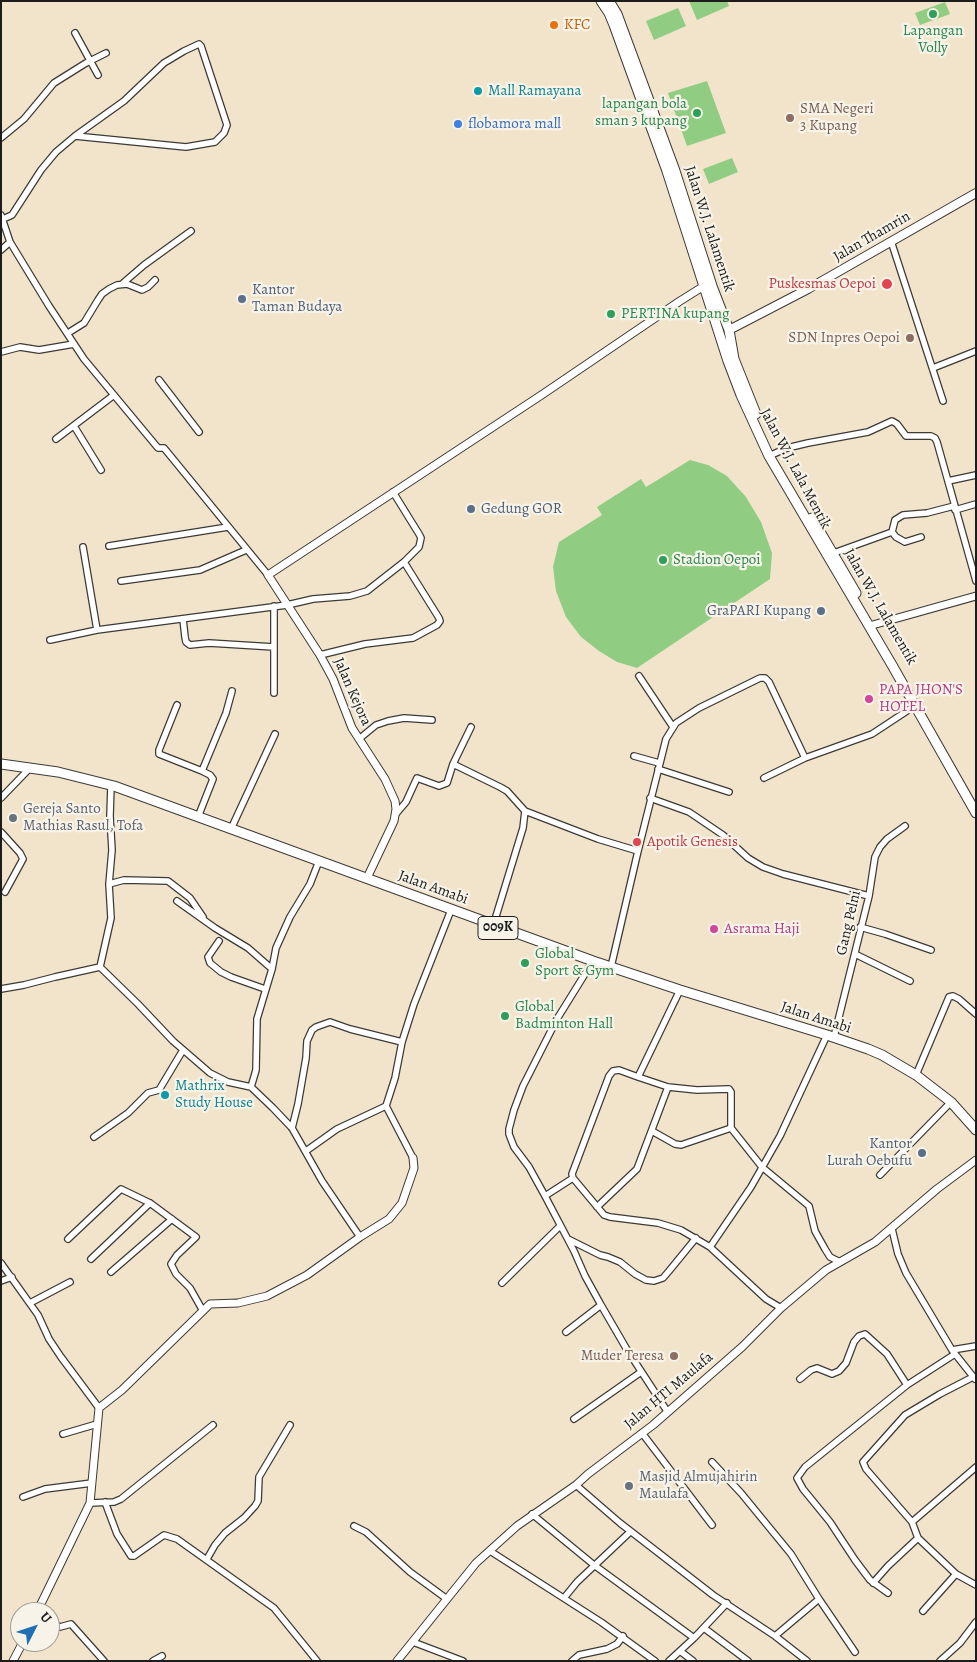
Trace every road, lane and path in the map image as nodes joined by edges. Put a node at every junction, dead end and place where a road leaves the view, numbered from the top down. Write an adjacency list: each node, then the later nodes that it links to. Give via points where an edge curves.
1 (601, 1): 17 (main road, Jalan W.J. Lala Mentik, via 614,24)
2 (608, 1): 17 (main road, Jalan W.J. Lalamentik, via 617,14 674,168)
3 (75, 33): 5 (street)
4 (106, 53): 5 (street)
5 (91, 60): 6 (street); 8 (street, via 54,83 24,119)
6 (98, 75)
7 (75, 136): 7 (street, via 124,100 164,63 199,44 201,46 227,125 215,142 186,147); 10 (street, via 41,170 12,215)
8 (1, 138)
9 (976, 193): 13 (main road, Jalan Thamrin)
10 (2, 217): 12 (street)
11 (190, 231): 16 (street)
12 (10, 242): 14 (street); 19 (street)
13 (891, 242): 18 (main road, Jalan Thamrin); 23 (street)
14 (1, 250)
15 (155, 280): 16 (street, via 142,290)
16 (122, 284): 19 (street, via 102,294 84,323)
17 (708, 286): 18 (main road, Jalan W.J. Lala Mentik); 34 (street)
18 (724, 331): 30 (main road, Jalan W.J. Lala Mentik, via 728,361 741,395)
19 (68, 333): 20 (street)
20 (74, 344): 21 (street, via 39,350 20,347); 25 (street)
21 (1, 352)
22 (975, 354): 23 (street)
23 (933, 368): 26 (street)
24 (158, 380): 28 (street)
25 (114, 395): 27 (street); 37 (street, via 158,448 164,448)
26 (943, 402)
27 (74, 426): 29 (street); 31 (street)
28 (199, 432)
29 (56, 439)
30 (772, 455): 33 (street, via 808,443 868,432 892,421 906,436 935,438); 43 (main road, Jalan W.J. Lala Mentik)
31 (101, 470)
32 (976, 475): 33 (street)
33 (948, 481): 36 (street)
34 (393, 492): 44 (street, via 420,538 419,547); 45 (street)
35 (976, 504): 36 (street)
36 (955, 508): 38 (street, via 903,515 896,520); 47 (street)
37 (228, 527): 40 (street); 42 (street)
38 (892, 532): 39 (street, via 906,542); 43 (street)
39 (921, 537)
40 (109, 546)
41 (83, 547): 53 (street)
42 (246, 550): 45 (street); 46 (street, via 200,570)
43 (830, 555): 52 (main road, Jalan W.J. Lala Mentik)
44 (404, 562): 49 (street, via 367,591); 56 (street, via 439,618 437,625 413,638 365,644)
45 (268, 575): 49 (street, Jalan Kejora)
46 (121, 581)
47 (976, 581)
48 (976, 596): 52 (street)
49 (287, 605): 50 (street); 56 (street, Jalan Kejora)
50 (274, 606): 51 (street); 55 (street)
51 (182, 620): 53 (street); 55 (street, via 186,642 190,645)
52 (871, 625): 60 (main road, Jalan W.J. Lala Mentik)
53 (97, 630): 54 (street)
54 (50, 640)
55 (274, 647): 59 (street)
56 (320, 655): 66 (street, Jalan Kejora)
57 (639, 676): 64 (street)
58 (232, 691): 73 (street)
59 (274, 693)
60 (917, 704): 68 (street, via 872,734); 79 (main road); 81 (main road, Jalan W.J. Lala Mentik)
61 (177, 705): 73 (street, via 159,754)
62 (432, 720): 66 (street, via 404,718 388,721 376,725)
63 (471, 727): 70 (street)
64 (673, 727): 68 (street, via 679,720 714,700 765,678); 71 (street)
65 (275, 734): 85 (street)
66 (359, 740): 82 (street, Jalan Kejora, via 392,793)
67 (634, 756): 71 (street)
68 (805, 758): 74 (street)
69 (1, 764): 72 (main road, Jalan Amabi / 009K)
70 (453, 764): 80 (street, via 507,791); 82 (street, via 445,784 439,786 417,778)
71 (658, 766): 76 (street); 78 (street)
72 (29, 769): 75 (main road, Jalan Amabi / 009K); 77 (street)
73 (202, 771): 83 (street, via 212,779)
74 (764, 778)
75 (111, 784): 83 (main road, Jalan Amabi / 009K); 90 (street)
76 (729, 792)
77 (1, 798)
78 (650, 798): 87 (street); 92 (street, via 686,810 764,867)
79 (976, 804)
80 (525, 811): 87 (street); 96 (street, via 523,828)
81 (976, 813)
82 (396, 815): 89 (street)
83 (198, 817): 85 (main road, Jalan Amabi / 009K)
84 (905, 826): 92 (street, Gang Pelni, via 880,847 875,857)
85 (231, 829): 88 (main road, Jalan Amabi / 009K)
86 (1, 832): 91 (street, via 23,859)
87 (638, 851): 103 (street)
88 (319, 861): 89 (main road, Jalan Amabi / 009K); 104 (street, via 276,948)
89 (367, 878): 94 (main road, Jalan Amabi / 009K)
90 (109, 884): 95 (street, via 124,880 168,881 190,898); 102 (street, via 111,918)
91 (5, 892)
92 (869, 896): 97 (street, Gang Pelni)
93 (177, 901): 95 (street)
94 (451, 910): 96 (main road, Jalan Amabi / 009K); 111 (street)
95 (206, 921): 104 (street, via 248,948)
96 (493, 926): 101 (main road, Jalan Amabi / 009K)
97 (860, 927): 99 (street); 100 (street, Gang Pelni)
98 (219, 941): 107 (street, via 208,957 210,963 221,972)
99 (931, 950)
100 (855, 954): 105 (street); 110 (street, Gang Pelni)
101 (594, 962): 103 (main road, Jalan Amabi / 009K); 130 (street, via 570,997 541,1050 523,1086 508,1129 514,1147)
102 (100, 967): 106 (street); 112 (street)
103 (611, 967): 108 (main road, Jalan Amabi / 009K)
104 (272, 969): 107 (street)
105 (910, 981)
106 (1, 989)
107 (265, 990): 115 (street, via 257,1019 256,1070)
108 (680, 990): 110 (main road, Jalan Amabi / 009K); 114 (street)
109 (976, 1014): 113 (street, via 959,999 949,997)
110 (830, 1036): 113 (main road, Jalan Amabi / 009K, via 882,1055); 127 (street, Gang Pelni)
111 (402, 1042): 118 (street, via 396,1078); 119 (street, via 330,1022 312,1030 307,1041)
112 (183, 1050): 115 (street, via 216,1078); 123 (street, via 159,1090 148,1093 128,1113)
113 (916, 1075): 117 (main road, Jalan Amabi / 009K)
114 (638, 1077): 116 (street); 129 (street, via 618,1070 609,1076)
115 (251, 1087): 119 (street)
116 (668, 1088): 120 (street, via 728,1089 731,1092); 122 (street)
117 (951, 1102): 121 (main road, Jalan Amabi / 009K); 128 (street)
118 (386, 1106): 124 (street, via 336,1129); 125 (street)
119 (292, 1128): 124 (street)
120 (731, 1128): 122 (street, via 681,1145); 127 (street)
121 (976, 1130)
122 (652, 1131): 132 (street, via 637,1169)
123 (94, 1137)
124 (306, 1151): 136 (street)
125 (413, 1158): 136 (street, via 414,1168 402,1203 389,1219)
126 (976, 1160): 135 (street, Jalan HTI Maulafa)
127 (762, 1167): 140 (street, Gang Pelni); 143 (street, via 810,1206 815,1231 830,1257)
128 (880, 1176)
129 (573, 1178): 130 (street); 132 (street)
130 (546, 1196): 134 (street)
131 (150, 1203): 133 (street); 138 (street, via 121,1189); 141 (street)
132 (597, 1207): 137 (street, via 610,1217 658,1222)
133 (172, 1220): 144 (street); 152 (street, via 196,1237 171,1264)
134 (560, 1226): 139 (street); 148 (street)
135 (892, 1229): 143 (street, Jalan HTI Maulafa); 155 (street, via 906,1273)
136 (360, 1237): 152 (street, via 306,1275 267,1296 238,1303 210,1304)
137 (696, 1238): 139 (street, via 663,1278 654,1281 640,1277 620,1262); 140 (street)
138 (68, 1239)
139 (568, 1239): 150 (street)
140 (710, 1247): 151 (street, via 766,1299)
141 (91, 1259)
142 (1, 1262): 145 (street)
143 (840, 1262): 151 (street, Jalan HTI Maulafa)
144 (111, 1272)
145 (12, 1277): 146 (street); 149 (street)
146 (1, 1281)
147 (70, 1282): 149 (street)
148 (502, 1282)
149 (30, 1304): 160 (street, via 49,1339)
150 (601, 1305): 153 (street); 156 (street)
151 (781, 1308): 161 (street, Jalan HTI Maulafa, via 742,1347)
152 (203, 1311): 160 (street)
153 (566, 1332)
154 (976, 1346): 155 (street)
155 (954, 1352): 157 (street); 159 (street)
156 (642, 1372): 161 (street); 162 (street)
157 (975, 1378): 176 (street, via 940,1394 900,1419 863,1462 866,1470)
158 (800, 1379): 159 (street, via 817,1368 832,1374 839,1372 854,1342 865,1334 887,1354)
159 (907, 1385): 185 (street, via 797,1478)
160 (99, 1408): 163 (street)
161 (667, 1411): 166 (street, Jalan HTI Maulafa)
162 (574, 1419)
163 (97, 1424): 167 (street); 170 (street)
164 (213, 1425): 173 (street, via 121,1499)
165 (290, 1425): 182 (street, via 259,1477 255,1506 225,1533)
166 (642, 1433): 171 (street, Jalan HTI Maulafa); 177 (street)
167 (63, 1434)
168 (712, 1462): 190 (street, via 791,1554)
169 (976, 1467): 176 (street)
170 (92, 1483): 172 (street, via 44,1490); 174 (street)
171 (576, 1485): 175 (street, Jalan HTI Maulafa); 179 (street)
172 (23, 1497)
173 (105, 1502): 174 (street); 182 (street, via 117,1534 132,1556 164,1535 177,1539)
174 (90, 1503): 191 (street)
175 (532, 1514): 181 (street, Jalan HTI Maulafa); 183 (street)
176 (912, 1522): 180 (street)
177 (712, 1525)
178 (354, 1526): 189 (street, via 366,1532 410,1572)
179 (630, 1532): 183 (street); 192 (street)
180 (918, 1538): 184 (street); 185 (street)
181 (490, 1551): 188 (street); 189 (street, Jalan HTI Maulafa)
182 (207, 1559): 206 (street, via 274,1608)
183 (594, 1565): 188 (street); 199 (street)
184 (956, 1574): 186 (street); 193 (street)
185 (873, 1583): 187 (street)
186 (976, 1585)
187 (888, 1593)
188 (564, 1598): 197 (street)
189 (447, 1599): 200 (street, Jalan HTI Maulafa)
190 (818, 1599): 198 (street); 202 (street)
191 (42, 1602)
192 (727, 1603): 196 (street); 198 (street)
193 (924, 1611)
194 (976, 1622): 215 (street)
195 (60, 1627): 204 (street, via 73,1626)
196 (704, 1628): 199 (street); 213 (street)
197 (622, 1636): 209 (street, via 616,1644 579,1655); 210 (street)
198 (775, 1636): 214 (street)
199 (694, 1638): 201 (street)
200 (413, 1642): 207 (street, Jalan HTI Maulafa); 208 (street)
201 (680, 1651): 211 (street); 212 (street)
202 (855, 1652)
203 (162, 1656): 205 (street)
204 (104, 1661)
205 (153, 1661)
206 (317, 1661)
207 (397, 1661)
208 (463, 1661)
209 (572, 1661)
210 (655, 1661)
211 (668, 1661)
212 (693, 1661)
213 (748, 1661)
214 (807, 1661)
215 (940, 1661)

